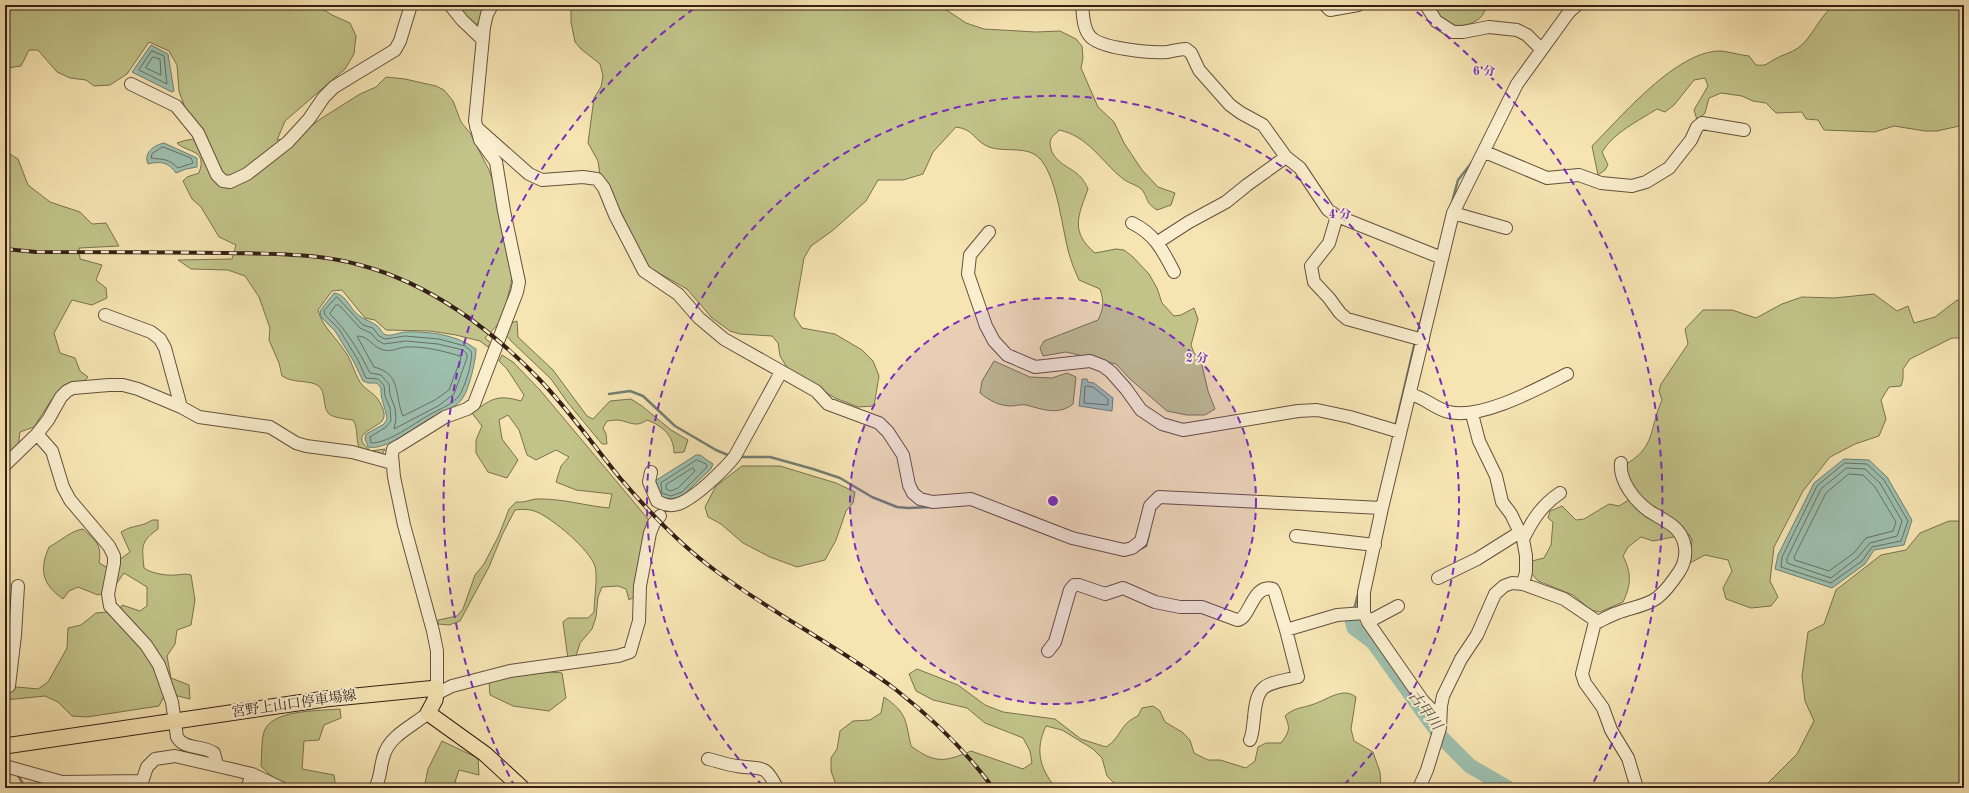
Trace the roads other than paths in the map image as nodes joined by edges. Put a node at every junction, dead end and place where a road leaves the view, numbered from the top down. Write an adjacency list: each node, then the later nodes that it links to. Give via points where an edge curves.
1 (411, 5): 11 (street, via 400,41 394,50 334,87 288,142 246,174 230,182 223,181 217,175 198,133 176,106)
2 (450, 5): 9 (street)
3 (492, 5): 9 (street, via 487,14)
4 (1082, 5): 15 (street, via 1084,23 1089,36 1096,42 1152,51 1186,49 1191,53 1199,70 1230,105 1263,125)
5 (1325, 5): 6 (street, via 1330,10)
6 (1358, 5)
7 (1426, 5): 10 (street, via 1436,20 1453,32 1489,27 1517,30 1527,35)
8 (1577, 5): 10 (street)
9 (482, 39): 12 (street)
10 (1541, 49): 14 (street, via 1517,84)
11 (131, 84)
12 (476, 127): 26 (street, via 529,174 542,180 583,177 597,179 604,188 644,271 678,294 699,318 724,339); 33 (street, via 480,140 496,162 519,282 517,292 474,404 445,417 393,449)
13 (1744, 130): 14 (street, via 1702,123 1670,168 1646,182 1632,186 1601,182 1579,175 1547,178)
14 (1485, 152): 16 (street)
15 (1286, 157): 17 (street, via 1300,168 1328,210); 21 (street, via 1226,202)
16 (1453, 213): 19 (street); 22 (street)
17 (1337, 216): 22 (street); 25 (street, via 1329,243 1311,266 1314,282 1347,319)
18 (1132, 223): 21 (street)
19 (1506, 228)
20 (989, 232): 31 (street, via 970,255 968,274 986,326 994,341 1007,355 1035,367 1083,362 1103,366 1111,372 1141,410 1162,424 1183,430 1317,410)
21 (1158, 242): 23 (street)
22 (1442, 258): 25 (street)
23 (1174, 272)
24 (105, 315): 29 (street, via 151,332 160,339 165,348)
25 (1423, 340): 28 (street)
26 (781, 372): 39 (street, via 726,468 685,501); 40 (street, via 816,391 828,404 879,423 903,455 909,484 913,493 920,499 933,502 971,499 1091,543 1124,550 1141,542 1150,506 1159,496)
27 (1567, 374): 30 (street, via 1504,404)
28 (1410, 394): 30 (street, via 1418,395 1432,405 1449,412); 31 (street)
29 (181, 407): 32 (street, via 123,385 73,388 61,397); 33 (street, via 199,417 270,426 296,443 306,446 352,452)
30 (1472, 414): 42 (street, via 1479,441 1496,476 1502,502)
31 (1400, 432): 40 (street)
32 (38, 434): 35 (street); 57 (street, via 52,451 63,487 70,500 109,546 114,556 108,594 110,606 146,645 159,665 172,702)
33 (392, 463): 54 (street, via 404,525 433,631)
34 (1621, 463): 50 (street, via 1623,479 1634,497 1681,534 1685,545 1684,564 1674,580 1657,598)
35 (5, 465)
36 (651, 472): 38 (street, via 649,482)
37 (1560, 493): 42 (street, via 1540,509)
38 (657, 502): 39 (street); 41 (street)
39 (670, 506): 41 (street)
40 (1382, 508): 44 (street)
41 (660, 516): 54 (street, via 650,533 640,586 640,621 630,652 618,656 510,671)
42 (1522, 535): 45 (street); 46 (street, via 1526,556)
43 (1296, 536): 44 (street)
44 (1375, 545): 49 (street, via 1364,592)
45 (1438, 578)
46 (1523, 584): 50 (street, via 1564,599); 56 (street, via 1512,583 1494,594 1477,634 1443,696)
47 (18, 586): 53 (street, via 9,686)
48 (1398, 606): 49 (street)
49 (1366, 618): 51 (street, via 1338,615); 56 (street, via 1423,701)
50 (1595, 622): 71 (street, via 1582,674 1585,683 1603,708 1611,730 1628,758)
51 (1286, 630): 52 (street, via 1275,593 1268,588 1262,590 1251,602 1244,617 1237,620 1202,607 1180,607 1155,602 1123,588 1105,594 1074,585 1070,590 1055,642); 58 (street, via 1298,677 1270,683 1262,688 1256,697)
52 (1048, 651)
53 (5, 687)
54 (437, 691): 55 (main road); 57 (main road, 宮野上山口停車場線, via 325,699)
55 (428, 714): 67 (street, via 400,733 389,744); 68 (main road, via 485,754)
56 (1440, 718): 70 (street, via 1436,744)
57 (175, 720): 59 (main road, 宮野上山口停車場線); 61 (street, via 180,742 207,748 214,753)
58 (1250, 740)
59 (5, 746)
60 (708, 759): 69 (street, via 761,768 769,772)
61 (217, 765): 63 (street); 64 (street, via 175,756 155,760 147,767)
62 (5, 766): 64 (street, via 62,782)
63 (252, 774): 65 (street); 66 (street)
64 (141, 785)
65 (247, 788)
66 (281, 788)
67 (375, 788)
68 (522, 788)
69 (777, 788)
70 (1419, 788)
71 (1637, 788)

